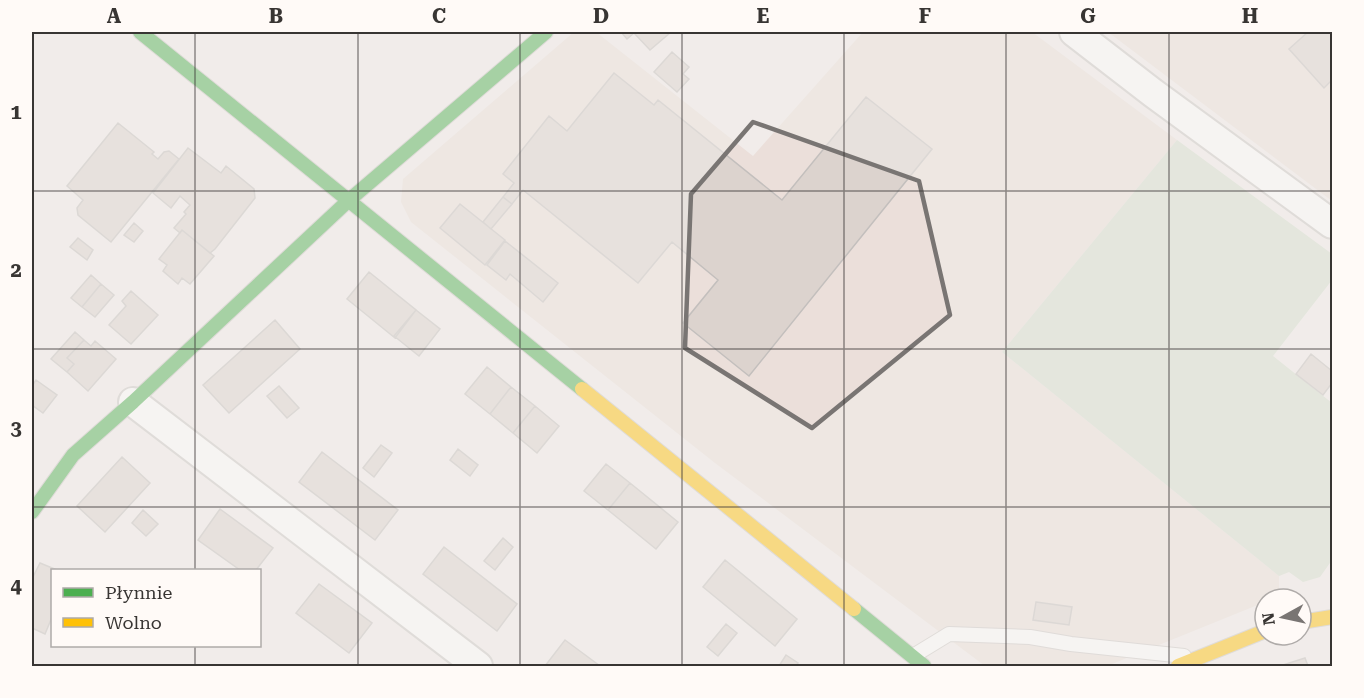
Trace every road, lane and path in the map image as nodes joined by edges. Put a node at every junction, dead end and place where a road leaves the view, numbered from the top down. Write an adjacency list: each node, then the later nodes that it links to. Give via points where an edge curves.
1 (140, 32): 4 (main road)
2 (546, 32): 4 (main road)
3 (1074, 32): 5 (street)
4 (348, 201): 6 (main road); 11 (main road)
5 (1332, 224)
6 (133, 402): 7 (main road, via 73,454); 13 (street)
7 (32, 512)
8 (1332, 617): 9 (main road)
9 (1313, 620)
10 (1253, 636): 12 (main road)
11 (913, 656): 12 (lane, via 949,634 1030,638); 14 (main road)
12 (1198, 658): 15 (main road)
13 (478, 666)
14 (924, 666)
15 (1178, 666)

